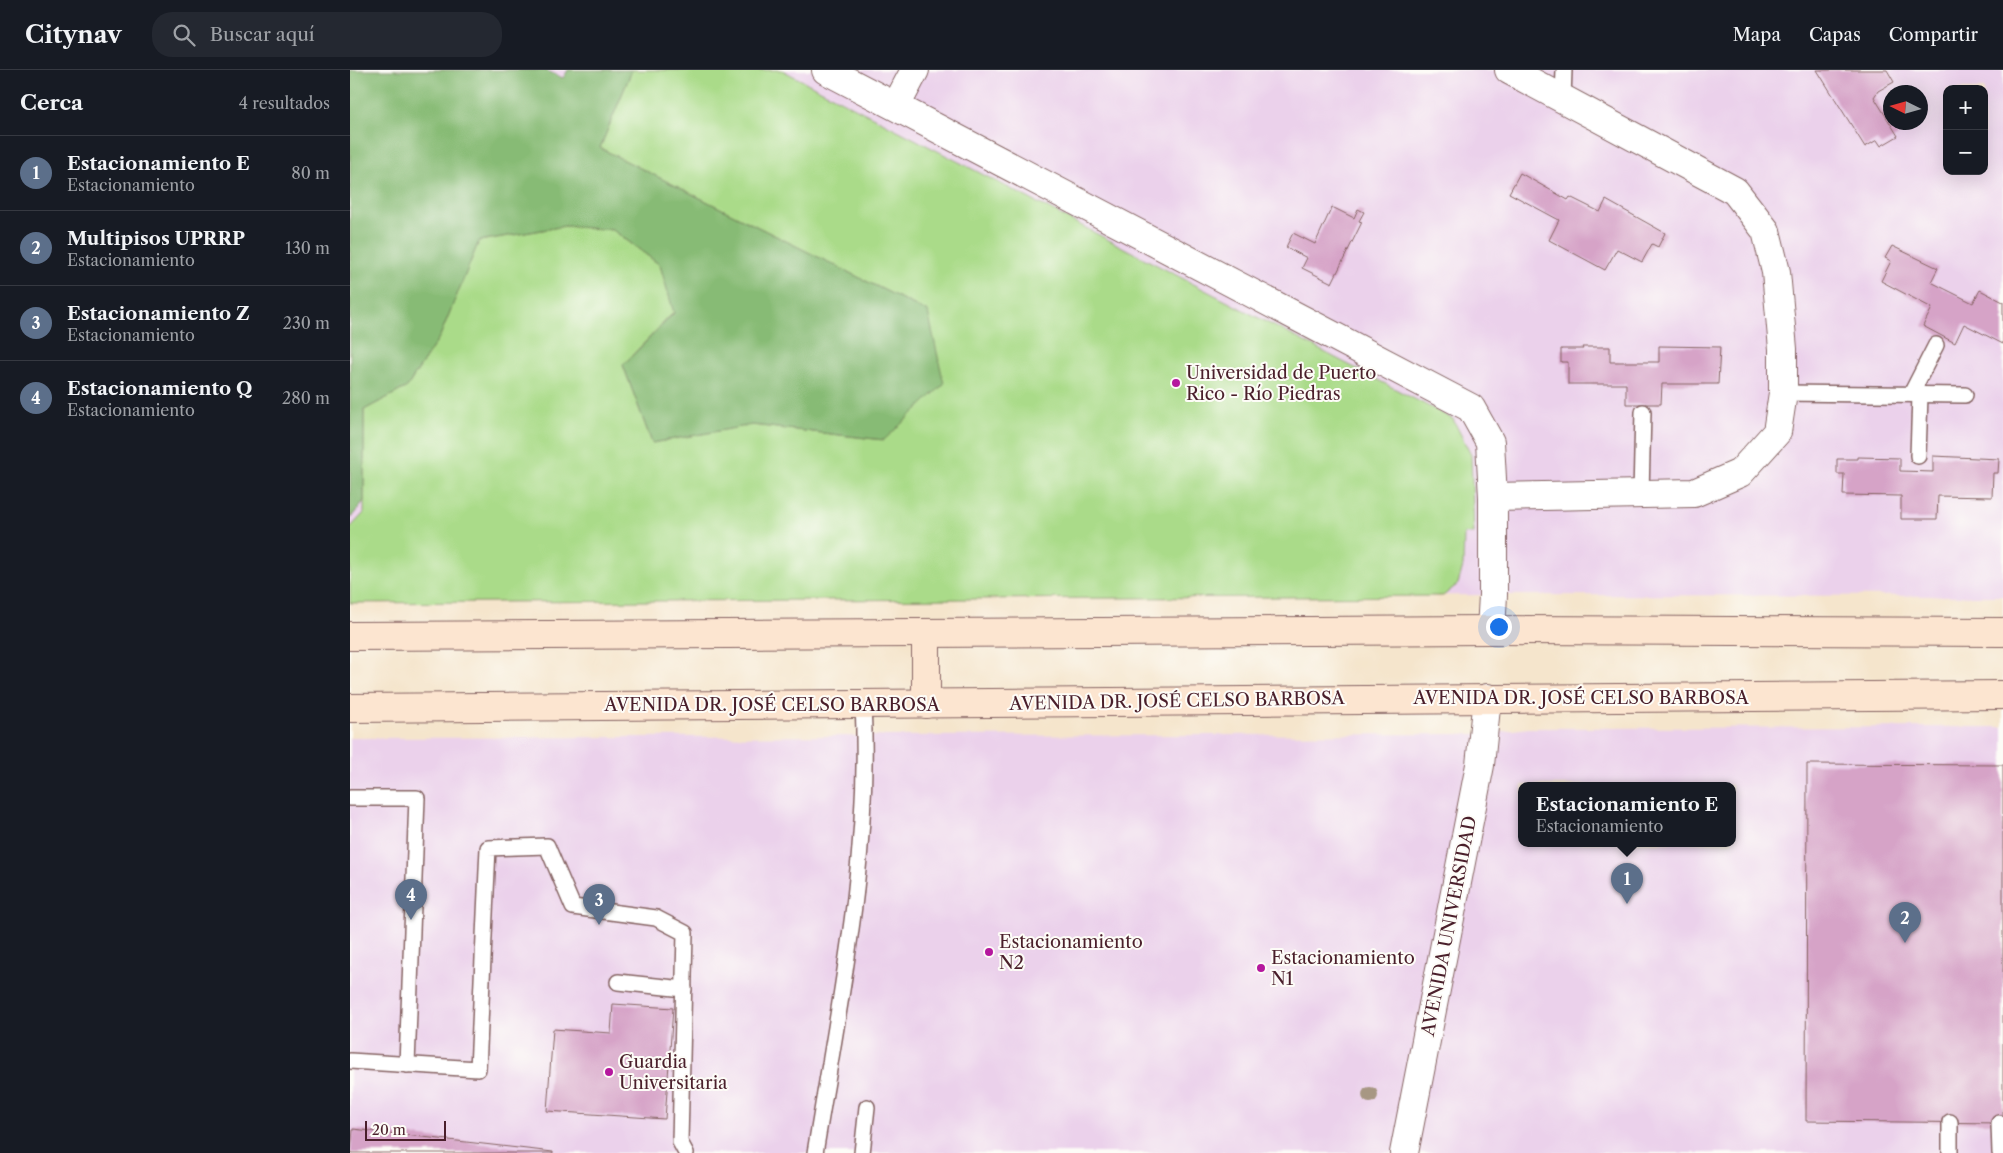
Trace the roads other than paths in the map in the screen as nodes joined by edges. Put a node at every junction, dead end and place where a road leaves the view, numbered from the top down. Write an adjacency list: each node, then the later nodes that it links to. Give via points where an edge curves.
1 (826, 70): 6 (street)
2 (916, 70): 6 (street)
3 (1509, 70): 5 (street)
4 (1564, 70): 5 (lane)
5 (1563, 98): 8 (street, via 1735,191 1766,230 1776,272 1783,349)
6 (896, 106): 14 (street, via 1471,408 1490,442)
7 (1936, 345): 9 (lane)
8 (1783, 393): 9 (lane); 13 (street, via 1777,432 1740,473 1694,493)
9 (1916, 394): 10 (lane); 12 (lane)
10 (1965, 395)
11 (1644, 412): 13 (lane)
12 (1918, 456)
13 (1641, 494): 14 (street)
14 (1493, 498): 15 (street)
15 (1491, 630): 16 (main road); 17 (main road)
16 (2003, 632)
17 (926, 633): 18 (main road); 22 (main road)
18 (350, 636)
19 (2003, 695): 20 (main road, AVENIDA DR. JOSÉ CELSO BARBOSA)
20 (1487, 698): 22 (main road, AVENIDA DR. JOSÉ CELSO BARBOSA); 35 (street, AVENIDA UNIVERSIDAD, via 1478,774)
21 (863, 704): 22 (main road, AVENIDA DR. JOSÉ CELSO BARBOSA); 23 (main road, AVENIDA DR. JOSÉ CELSO BARBOSA); 33 (lane, via 862,811 850,936)
22 (926, 704)
23 (350, 708)
24 (350, 798): 28 (lane, via 417,798)
25 (618, 982): 26 (lane)
26 (684, 989): 28 (lane, via 685,933 656,918 573,907 547,846 488,848 478,1069); 32 (lane, via 680,1142)
27 (350, 1060): 28 (lane)
28 (407, 1066)
29 (867, 1108): 34 (lane)
30 (1950, 1122): 36 (lane)
31 (1999, 1123): 37 (lane)
32 (686, 1153)
33 (815, 1153)
34 (862, 1153)
35 (1404, 1153)
36 (1950, 1153)
37 (2000, 1153)

